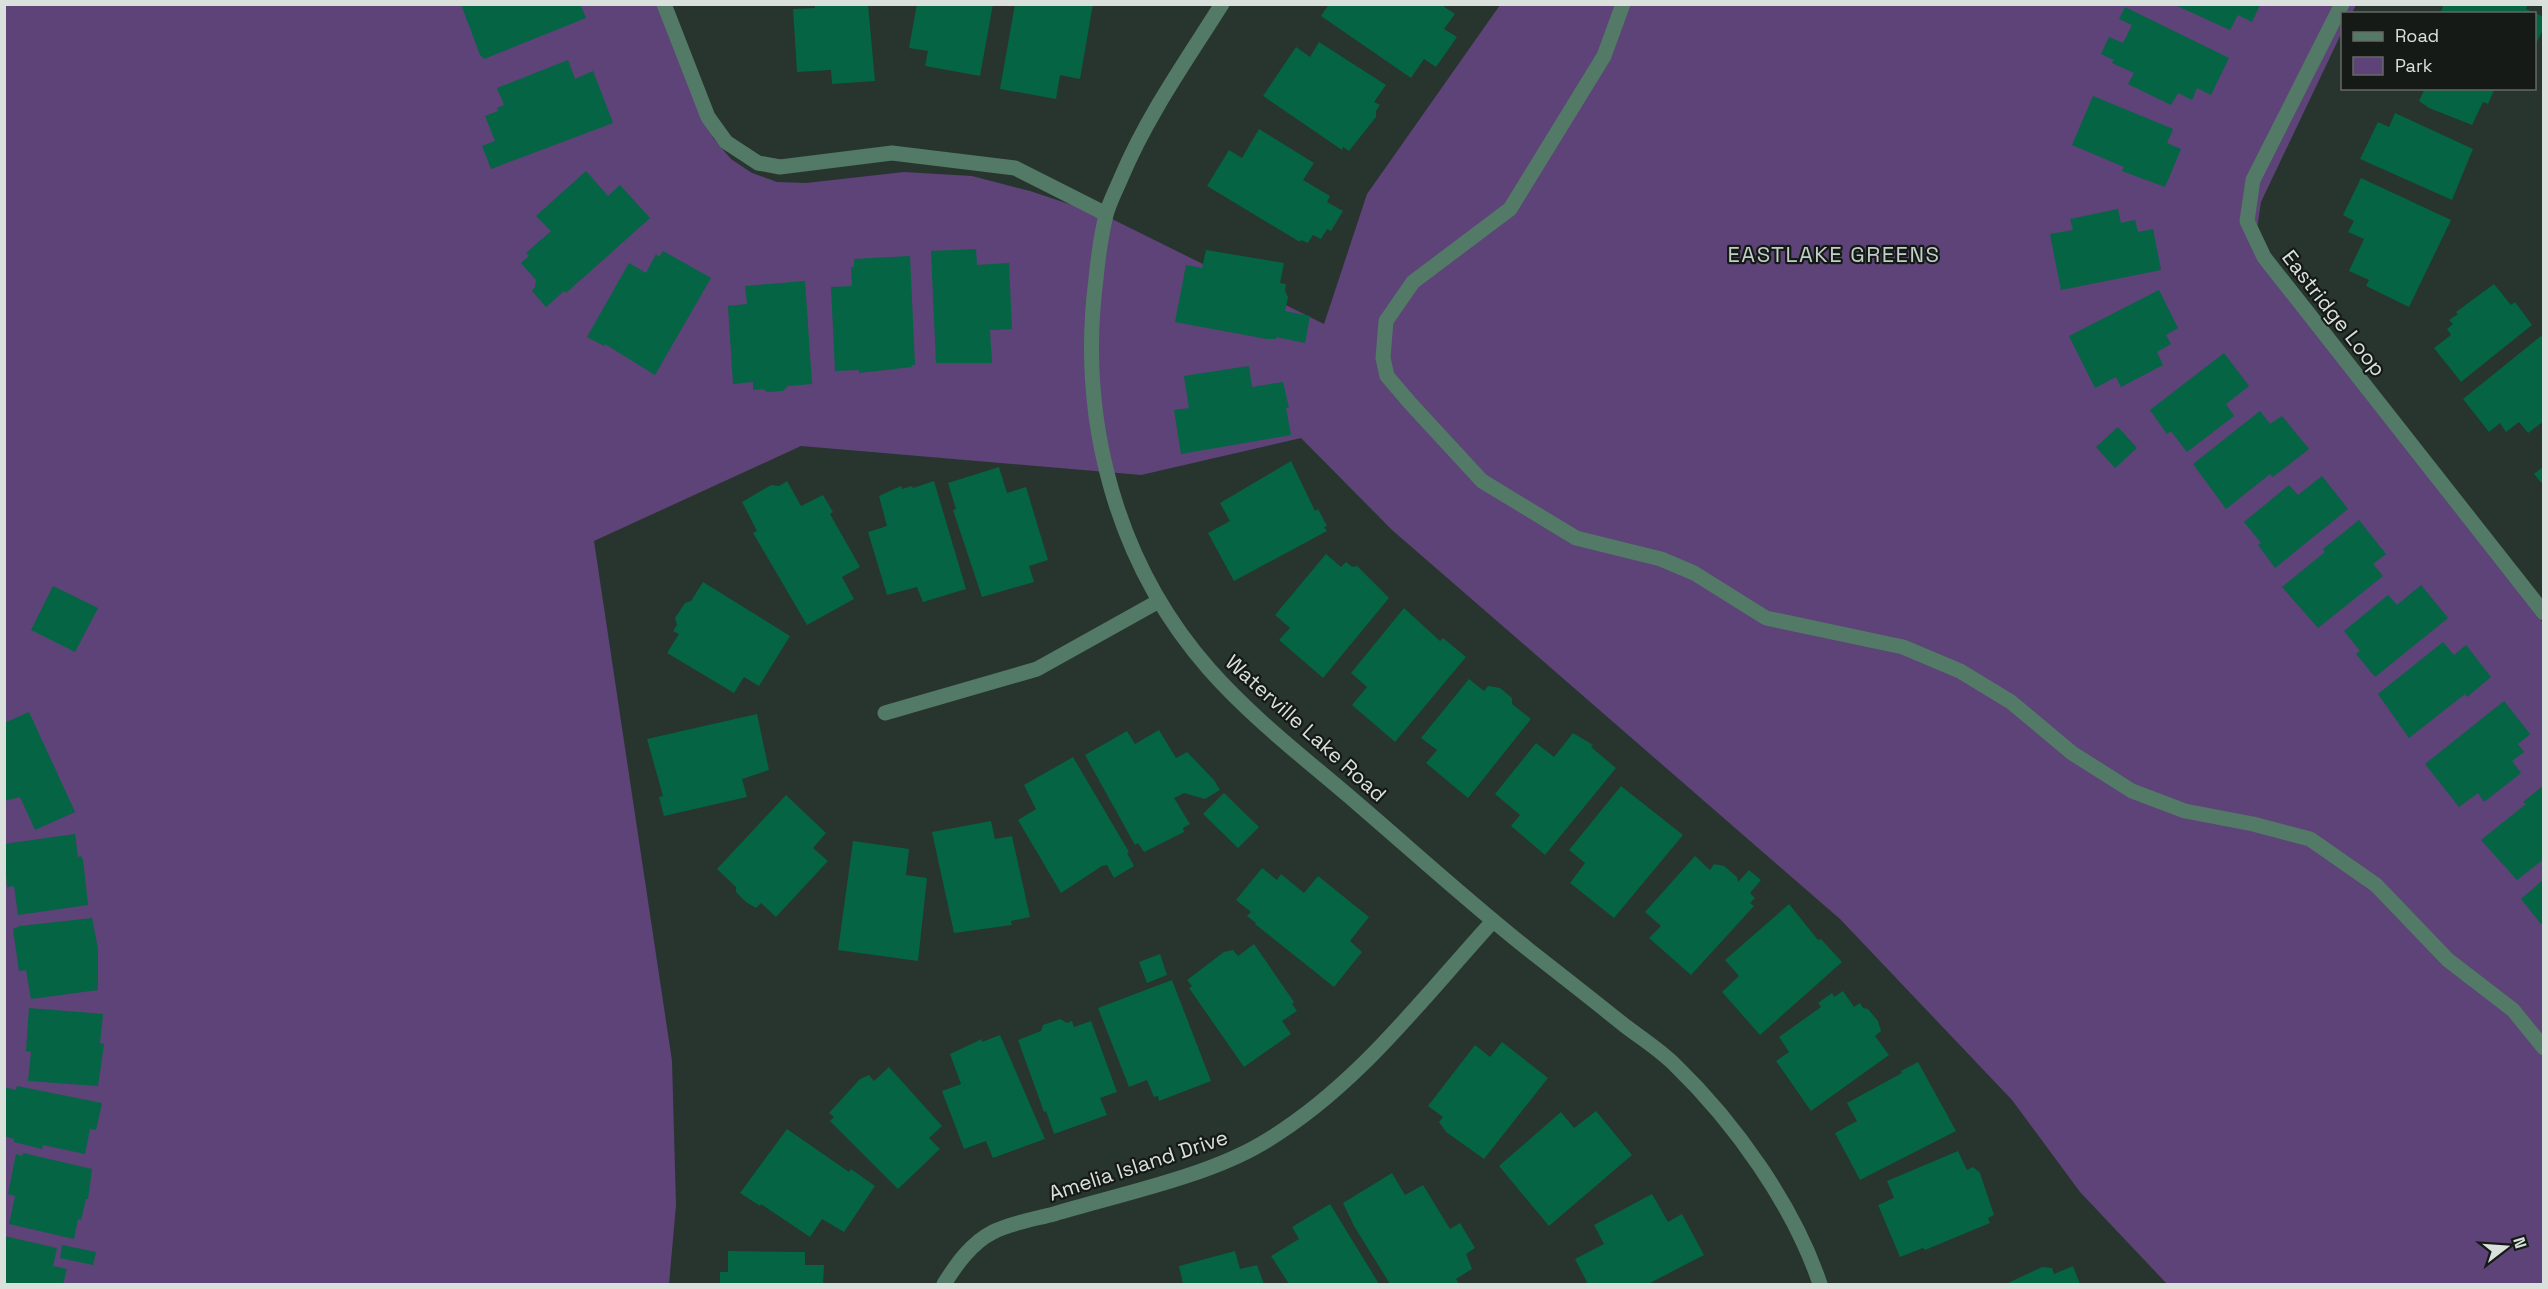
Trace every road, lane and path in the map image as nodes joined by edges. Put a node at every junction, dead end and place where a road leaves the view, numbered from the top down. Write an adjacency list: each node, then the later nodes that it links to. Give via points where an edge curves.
1 (664, 4): 5 (street, via 708,117 726,142 758,163 780,167 892,153 1015,168)
2 (1222, 4): 5 (street, Waterville Lake Road, via 1139,135)
3 (1623, 4): 10 (street, via 1604,56 1510,209 1413,282 1386,321 1383,358 1387,376 1410,403 1482,481 1576,538 1661,559 1694,573 1766,618 1903,647 1960,671 2011,702 2072,753 2132,791 2185,811 2310,839 2376,885 2448,960 2513,1010)
4 (2342, 4): 7 (street, Eastridge Loop, via 2253,180 2247,221 2264,257)
5 (1106, 214): 6 (street, Waterville Lake Road, via 1092,311 1089,360 1094,408 1116,507)
6 (1159, 601): 8 (street, via 1037,669); 9 (street, Waterville Lake Road, via 1182,635 1236,698)
7 (2544, 613)
8 (885, 713)
9 (1493, 921): 11 (street, Amelia Island Drive, via 1355,1073 1318,1107 1285,1130 1214,1166 992,1232 960,1259); 12 (street, Waterville Lake Road, via 1673,1063 1725,1120 1776,1192 1810,1254)
10 (2544, 1048)
11 (944, 1284)
12 (1821, 1284)

